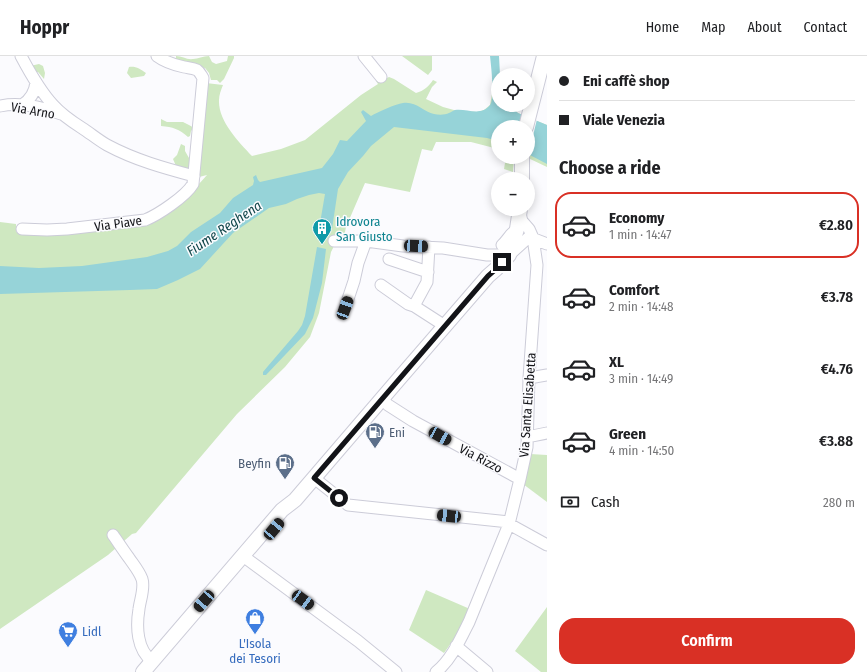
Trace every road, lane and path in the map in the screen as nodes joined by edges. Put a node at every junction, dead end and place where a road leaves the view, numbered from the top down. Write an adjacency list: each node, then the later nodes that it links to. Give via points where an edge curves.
1 (21, 56): 10 (street)
2 (158, 56): 17 (street, Via Piave, via 172,64 197,70 203,78)
3 (364, 56): 9 (street)
4 (544, 56): 11 (main road)
5 (547, 59): 6 (street)
6 (547, 68)
7 (547, 72): 12 (street)
8 (547, 76): 13 (main road)
9 (381, 77)
10 (36, 82): 14 (street, via 34,93); 16 (street, via 49,101)
11 (535, 98)
12 (535, 101)
13 (535, 103)
14 (22, 105): 15 (street, Via Arno); 16 (street, Via Arno)
15 (0, 106)
16 (65, 116): 17 (street, via 106,144 126,154)
17 (194, 176): 20 (street, Via Piave, via 190,188 167,208 145,220 67,229)
18 (514, 216): 26 (main road, via 507,231)
19 (520, 216): 21 (main road)
20 (22, 229)
21 (527, 233): 24 (street); 26 (main road); 34 (street, Via Santa Elisabetta, via 537,265)
22 (334, 240): 23 (street)
23 (366, 241): 25 (street); 31 (street)
24 (547, 244)
25 (429, 247): 26 (street, via 487,255); 28 (street)
26 (503, 251): 32 (main road, via 488,276)
27 (389, 259): 28 (street)
28 (428, 272): 30 (street, via 427,282)
29 (381, 286): 30 (street)
30 (414, 306): 32 (street)
31 (345, 308)
32 (445, 326): 35 (main road)
33 (547, 375): 34 (street)
34 (529, 378): 37 (street, Via Santa Elisabetta)
35 (382, 399): 38 (main road); 39 (street, Via Rizzo, via 413,421)
36 (547, 433): 37 (street)
37 (527, 437): 39 (street, Via Santa Elisabetta)
38 (314, 478): 40 (street, via 348,505); 43 (main road)
39 (520, 479): 40 (street, Via Santa Elisabetta)
40 (509, 523): 42 (street); 44 (street, Via Santa Elisabetta, via 469,622)
41 (113, 535): 45 (street, via 142,579 137,625 139,639)
42 (547, 545)
43 (245, 558): 45 (main road); 45 (main road, via 166,655); 47 (street, via 358,640)
44 (456, 646): 48 (street, Via Santa Elisabetta); 49 (street)
45 (150, 668): 46 (main road)
46 (143, 672)
47 (396, 672)
48 (436, 672)
49 (487, 672)

